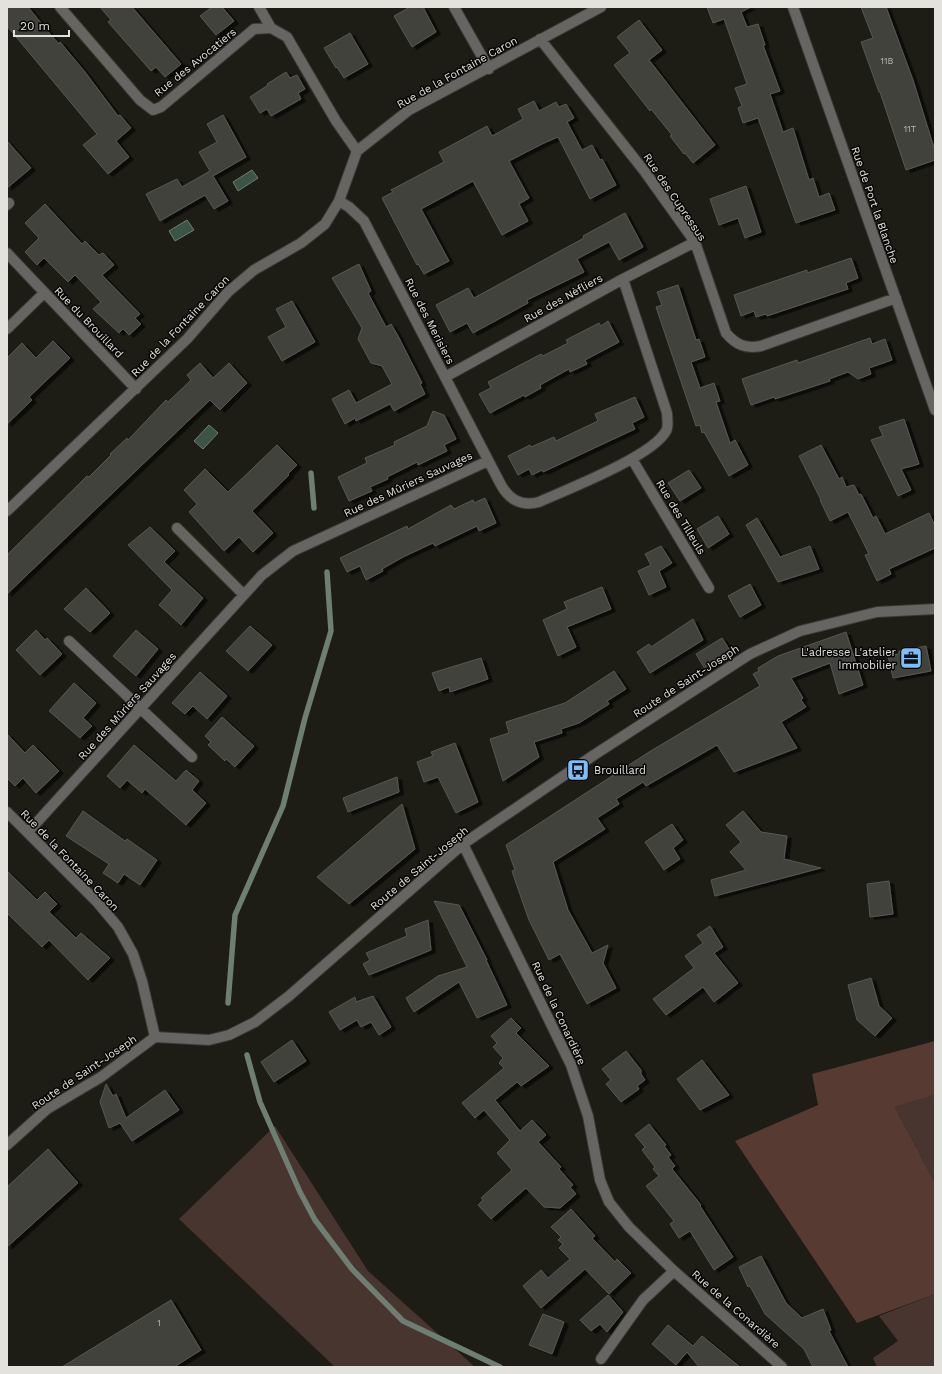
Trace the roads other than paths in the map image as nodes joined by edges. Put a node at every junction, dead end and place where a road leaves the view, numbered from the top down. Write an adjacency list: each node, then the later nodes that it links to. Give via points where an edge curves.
1 (60, 7): 6 (street, Rue des Avocatiers, via 140,100 153,110 161,107 254,29)
2 (260, 7): 6 (street)
3 (454, 7): 8 (street)
4 (601, 7): 7 (street, Rue de la Fontaine Caron)
5 (793, 7): 15 (street, Rue de Port la Blanche)
6 (271, 28): 9 (street, via 287,37 336,121)
7 (540, 39): 8 (street, Rue de la Fontaine Caron); 11 (street, Rue des Cupressus, via 646,172)
8 (489, 69): 9 (street, Rue de la Fontaine Caron, via 409,110)
9 (357, 151): 10 (street, Rue de la Fontaine Caron)
10 (340, 201): 17 (street, Rue des Merisiers, via 364,221); 18 (street, Rue de la Fontaine Caron, via 325,224 314,234 254,270 228,292)
11 (695, 242): 13 (street, Rue des Nèfliers); 15 (street, Rue des Cupressus, via 726,333 737,344 745,347 761,346)
12 (7, 253): 14 (street)
13 (623, 279): 17 (street, Rue des Nèfliers); 20 (street, Rue des Mûriers Sauvages, via 667,413 667,430 654,446)
14 (44, 293): 16 (street, Rue du Brouillard); 18 (street, Rue du Brouillard)
15 (896, 298): 19 (street, Rue de Port la Blanche)
16 (7, 329)
17 (445, 377): 21 (street, Rue des Merisiers)
18 (136, 389): 22 (street, Rue de la Fontaine Caron)
19 (934, 406)
20 (632, 459): 21 (street, Rue des Mûriers Sauvages, via 532,504 518,502 510,497); 24 (street, Rue des Tilleuls)
21 (488, 461): 25 (street, Rue des Mûriers Sauvages, via 293,551 262,575)
22 (7, 511)
23 (177, 528): 25 (street)
24 (709, 588)
25 (244, 595): 28 (street, Rue des Mûriers Sauvages)
26 (935, 609): 32 (street, Route de Saint-Joseph, via 877,612 800,631 750,654)
27 (69, 641): 28 (street)
28 (142, 708): 29 (street); 31 (street, Rue des Mûriers Sauvages)
29 (192, 757)
30 (7, 812): 31 (street, Rue de la Fontaine Caron)
31 (28, 832): 33 (street, Rue de la Fontaine Caron, via 118,927 133,954)
32 (463, 844): 33 (street, Route de Saint-Joseph, via 284,1000 255,1022 228,1035 209,1040); 35 (street, Rue de la Conardière, via 571,1065 588,1116 600,1180 609,1202 629,1227)
33 (155, 1037): 34 (street, Route de Saint-Joseph, via 101,1077 47,1109)
34 (7, 1145)
35 (674, 1271): 36 (street, via 643,1300); 37 (street, Rue de la Conardière)
36 (601, 1359)
37 (782, 1367)

